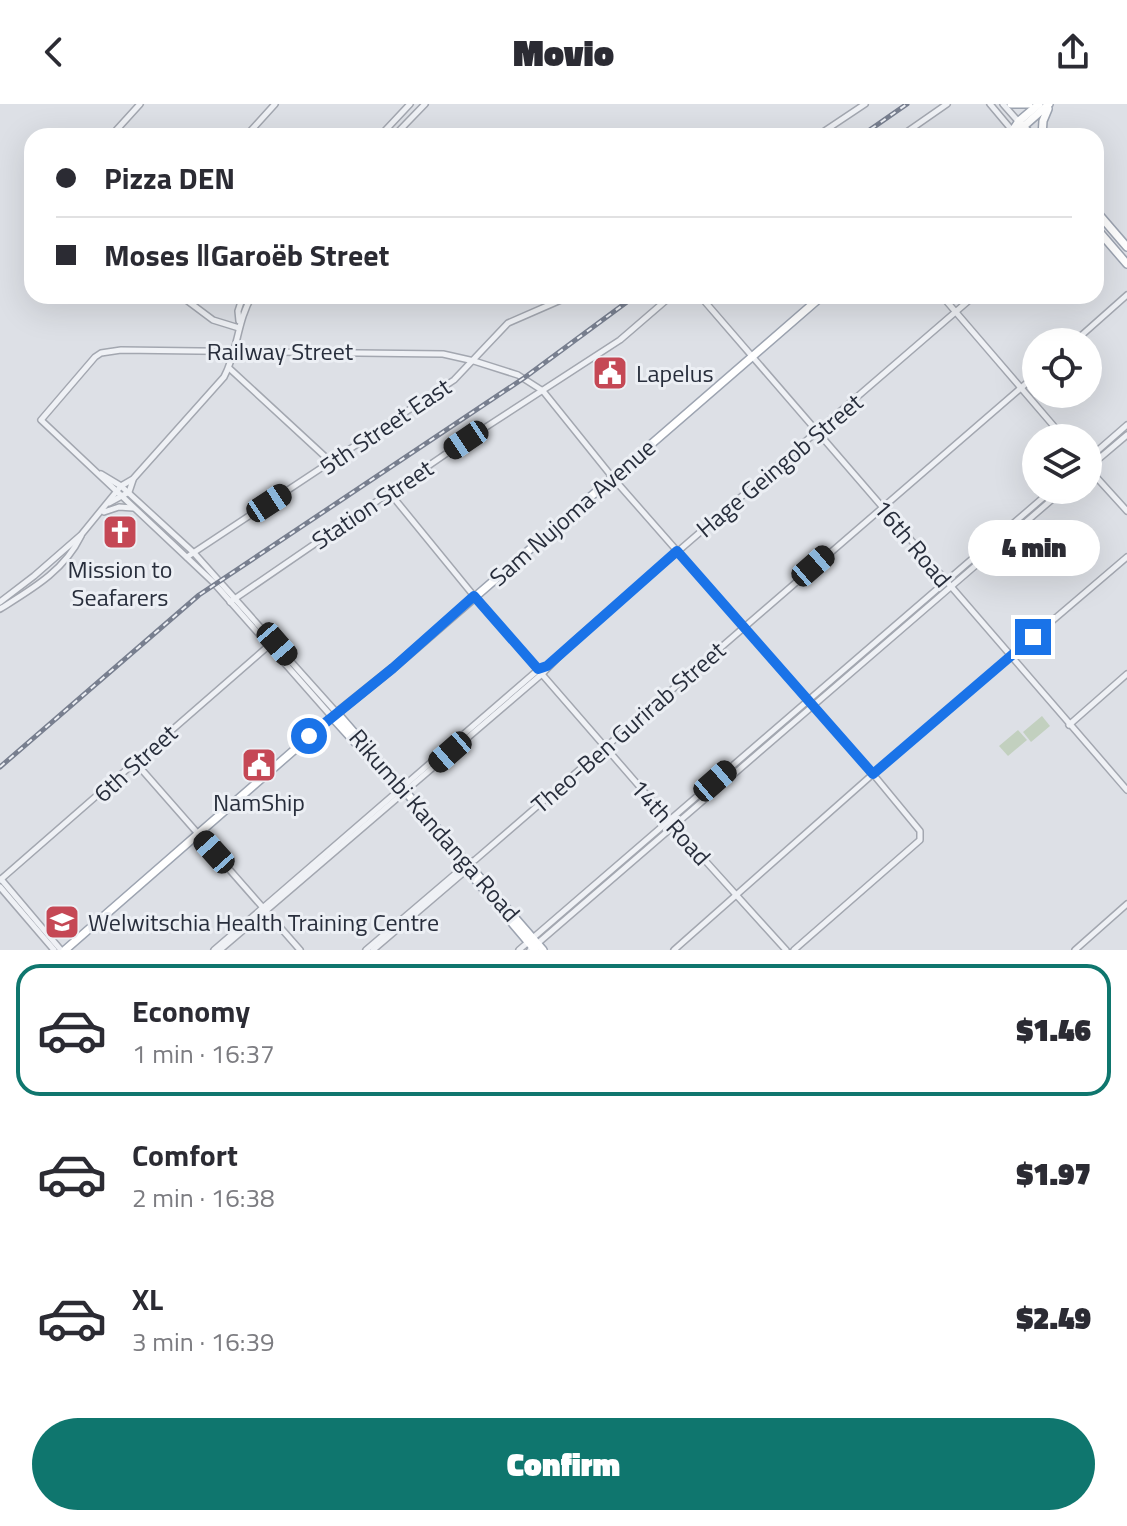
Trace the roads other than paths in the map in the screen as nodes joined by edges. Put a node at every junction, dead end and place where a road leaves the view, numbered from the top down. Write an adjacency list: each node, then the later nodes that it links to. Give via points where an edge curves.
1 (140, 104): 14 (street)
2 (275, 104): 15 (street)
3 (410, 104): 16 (street)
4 (425, 104): 17 (street)
5 (865, 104): 18 (street)
6 (946, 104): 19 (street)
7 (990, 104): 20 (street)
8 (1003, 104): 13 (street)
9 (1011, 104): 10 (main road)
10 (1029, 104)
11 (1039, 104): 13 (main road)
12 (1050, 104): 13 (main road); 23 (main road)
13 (1021, 124): 21 (main road); 22 (main road)
14 (118, 128)
15 (253, 128)
16 (388, 128)
17 (402, 128)
18 (829, 128)
19 (912, 128)
20 (1008, 128)
21 (1017, 128)
22 (1025, 128)
23 (1043, 128)
24 (1104, 220): 26 (main road)
25 (1104, 237): 27 (main road)
26 (1127, 247)
27 (1127, 264)
28 (1127, 295): 40 (street)
29 (192, 304): 39 (street, via 213,320)
30 (240, 304): 39 (street)
31 (248, 304): 39 (street)
32 (552, 304): 43 (street, 5th Street East, via 508,323)
33 (662, 304): 46 (street, Station Street, via 620,340)
34 (707, 304): 42 (street, 16th Road)
35 (813, 304): 42 (main road, Sam Nujoma Avenue)
36 (949, 304): 38 (street)
37 (965, 304): 38 (street, Hage Geingob Street)
38 (956, 312): 45 (street); 50 (street, Hage Geingob Street)
39 (239, 325): 41 (street)
40 (1090, 328)
41 (233, 351): 43 (street, Railway Street, via 417,352); 44 (street); 55 (street, Railway Street, via 101,353 41,420)
42 (751, 356): 50 (street, 16th Road); 56 (main road, Sam Nujoma Avenue)
43 (474, 361): 46 (street, Railway Street, via 518,375); 54 (street, 5th Street East)
44 (229, 368): 54 (street); 57 (street)
45 (1022, 387): 67 (street, Theo-Ben Gurirab Street)
46 (543, 391): 56 (street); 62 (street, Station Street)
47 (1039, 408): 48 (street)
48 (1052, 424)
49 (1127, 425): 52 (street)
50 (817, 433): 67 (street, 16th Road); 72 (street, Hage Geingob Street)
51 (1127, 435): 53 (street)
52 (1102, 447)
53 (1102, 456)
54 (332, 463): 73 (street, 5th Street East)
55 (101, 474): 59 (street); 60 (street)
56 (613, 478): 72 (street); 76 (main road, Sam Nujoma Avenue)
57 (133, 479): 59 (street); 61 (street)
58 (1102, 483): 69 (street)
59 (121, 486): 60 (street); 61 (street, Rikumbi Kandanga Road)
60 (116, 492): 63 (street, Rikumbi Kandanga Road); 64 (street)
61 (129, 492): 63 (street); 73 (street, Rikumbi Kandanga Road)
62 (389, 492): 76 (street, 14th Road); 77 (street, Station Street)
63 (123, 498): 64 (street); 68 (street, Rikumbi Kandanga Road)
64 (109, 503): 70 (street)
65 (1037, 504): 75 (street)
66 (1046, 504): 75 (street)
67 (882, 506): 75 (street, 16th Road); 80 (street, Theo-Ben Gurirab Street)
68 (134, 508): 70 (street); 73 (street, Rikumbi Kandanga Road)
69 (1127, 511)
70 (100, 513): 71 (street)
71 (81, 535): 78 (street); 79 (street, via 53,573)
72 (677, 551): 80 (street); 83 (street, Hage Geingob Street)
73 (190, 555): 77 (street, Rikumbi Kandanga Road)
74 (1127, 557): 82 (street)
75 (948, 584): 82 (street, 16th Road); 85 (street)
76 (474, 596): 83 (street, 14th Road); 86 (main road, Sam Nujoma Avenue)
77 (232, 600): 81 (street, Rikumbi Kandanga Road)
78 (0, 602)
79 (0, 609)
80 (744, 627): 85 (street); 88 (street, Theo-Ben Gurirab Street)
81 (272, 643): 86 (street, Rikumbi Kandanga Road); 89 (street, 6th Street)
82 (1009, 657): 87 (street, 16th Road); 90 (street)
83 (540, 672): 88 (street, 14th Road); 92 (street, Hage Geingob Street)
84 (1127, 674): 87 (street)
85 (810, 703): 90 (street); 93 (street)
86 (334, 715): 92 (main road, Rikumbi Kandanga Road); 94 (main road, Sam Nujoma Avenue)
87 (1069, 725): 91 (street, 16th Road)
88 (605, 747): 93 (street, 14th Road); 95 (street, Theo-Ben Gurirab Street)
89 (136, 763): 94 (street); 96 (street, 6th Street)
90 (873, 774): 98 (street); 113 (street, via 920,831 920,840)
91 (1127, 790)
92 (401, 791): 95 (main road, Rikumbi Kandanga Road); 100 (street, Hage Geingob Street)
93 (671, 823): 98 (street, 14th Road); 103 (street)
94 (197, 834): 100 (street); 104 (main road, Sam Nujoma Avenue)
95 (469, 865): 103 (main road, Rikumbi Kandanga Road); 108 (street, Theo-Ben Gurirab Street); 109 (street, Theo-Ben Gurirab Street)
96 (1, 880): 104 (street)
97 (0, 887): 105 (street)
98 (737, 896): 111 (street); 112 (street, 14th Road)
99 (1127, 904): 101 (street)
100 (265, 909): 106 (street, Hage Geingob Street); 107 (street)
101 (1120, 910): 102 (street); 114 (street)
102 (1127, 919)
103 (534, 946): 110 (street)
104 (63, 949)
105 (54, 950)
106 (217, 950)
107 (300, 950)
108 (366, 950)
109 (373, 950)
110 (519, 950)
111 (674, 950)
112 (786, 950)
113 (794, 950)
114 (1075, 950)

